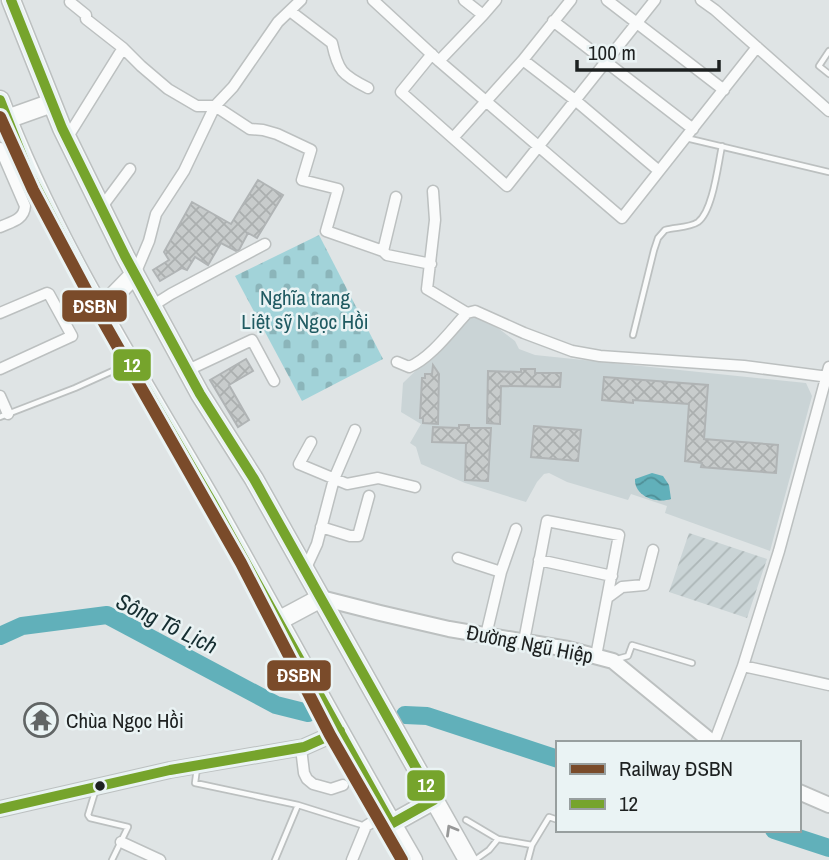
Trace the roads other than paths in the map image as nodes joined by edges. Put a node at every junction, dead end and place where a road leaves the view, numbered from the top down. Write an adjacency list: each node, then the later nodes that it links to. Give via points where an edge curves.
1 (11, 0): 27 (highway)
2 (300, 0): 11 (street)
3 (373, 0): 18 (street)
4 (464, 0): 12 (street)
5 (496, 0): 12 (street)
6 (571, 0): 13 (street)
7 (607, 0): 14 (street)
8 (655, 0): 14 (street)
9 (701, 0): 15 (street)
10 (69, 2): 16 (street)
11 (290, 11): 22 (street, via 332,43 337,65); 28 (street)
12 (483, 15): 18 (street)
13 (553, 22): 19 (street); 20 (street)
14 (637, 22): 20 (street); 23 (street)
15 (757, 47): 23 (street); 29 (street)
16 (123, 48): 28 (street, via 169,89 197,106); 32 (street)
17 (829, 51): 21 (lane, via 819,66)
18 (436, 57): 25 (street); 33 (street, via 401,92)
19 (523, 60): 25 (street); 26 (street)
20 (606, 61): 26 (street); 31 (street)
21 (829, 74)
22 (368, 88)
23 (724, 90): 31 (street)
24 (0, 100): 30 (highway)
25 (487, 100): 33 (street); 35 (street)
26 (575, 100): 35 (street); 39 (street)
27 (52, 103): 30 (highway); 32 (highway)
28 (215, 106): 46 (street, via 250,129 277,134 311,150 302,180 338,189 326,231); 48 (street, via 184,171 156,214)
29 (829, 111)
30 (4, 121): 50 (highway)
31 (693, 129): 34 (street)
32 (67, 138): 43 (highway)
33 (453, 138): 35 (street, via 507,186)
34 (686, 138): 36 (lane); 39 (street)
35 (539, 146): 39 (street, via 622,218)
36 (722, 146): 40 (lane); 53 (lane, via 705,214 690,225 665,230 659,238)
37 (0, 148): 44 (street, via 25,206 21,218)
38 (130, 169): 43 (street)
39 (659, 171)
40 (829, 172)
41 (433, 191): 47 (street)
42 (396, 197): 46 (street)
43 (101, 208): 48 (highway)
44 (0, 227)
45 (265, 244): 49 (street)
46 (383, 251): 47 (street)
47 (431, 264): 52 (street, via 427,289)
48 (135, 274): 49 (highway); 50 (highway)
49 (152, 306): 57 (highway)
50 (100, 310): 55 (highway)
51 (0, 313): 56 (street, via 47,293 72,336)
52 (467, 313): 54 (street, via 415,364 409,367); 58 (street, via 475,311 572,351)
53 (633, 335)
54 (397, 362)
55 (130, 363): 61 (lane); 77 (highway)
56 (0, 369)
57 (188, 370): 59 (street, via 252,340); 72 (highway)
58 (828, 373): 83 (street)
59 (274, 381)
60 (0, 396): 61 (street)
61 (4, 416)
62 (355, 430): 64 (street)
63 (311, 442): 64 (street, via 299,464)
64 (334, 480): 65 (street, via 347,484 378,478); 67 (street)
65 (415, 487)
66 (369, 496): 67 (street, via 358,536)
67 (321, 527): 72 (street)
68 (516, 529): 73 (street)
69 (653, 550): 76 (street, via 644,585 622,587)
70 (458, 558): 73 (street)
71 (539, 560): 74 (street); 74 (street, via 547,521 619,535); 79 (street)
72 (305, 570): 75 (highway)
73 (501, 572): 78 (street)
74 (611, 576): 76 (street)
75 (320, 598): 77 (highway); 78 (street, Đường Ngũ Hiệp); 93 (highway)
76 (607, 598): 80 (street)
77 (278, 621): 85 (highway)
78 (486, 635): 79 (street, Đường Ngũ Hiệp)
79 (524, 641): 80 (street, Đường Ngũ Hiệp)
80 (596, 656): 81 (street, Đường Ngũ Hiệp)
81 (613, 661): 82 (lane, via 628,656 632,645); 86 (street, Đường Ngũ Hiệp)
82 (692, 663)
83 (743, 666): 84 (street); 87 (street)
84 (829, 685)
85 (340, 731): 88 (street); 99 (highway)
86 (711, 741)
87 (714, 741)
88 (301, 748): 89 (street); 90 (street, via 307,779 331,789)
89 (198, 765): 91 (street); 94 (lane, via 195,783)
90 (343, 785)
91 (97, 786): 96 (street); 101 (lane, via 88,815 128,827)
92 (801, 793): 95 (street)
93 (434, 800): 99 (highway); 108 (highway, one-way to 93)
94 (298, 805): 99 (lane); 105 (lane)
95 (829, 806)
96 (0, 809)
97 (556, 819): 102 (lane, via 548,817)
98 (466, 820): 100 (lane)
99 (377, 824): 106 (street); 107 (highway)
100 (498, 839): 102 (lane); 109 (lane)
101 (121, 842): 103 (lane); 104 (street)
102 (532, 845): 110 (lane)
103 (113, 860)
104 (160, 860)
105 (275, 860)
106 (352, 860)
107 (413, 860)
108 (468, 860)
109 (475, 860)
110 (528, 860)

